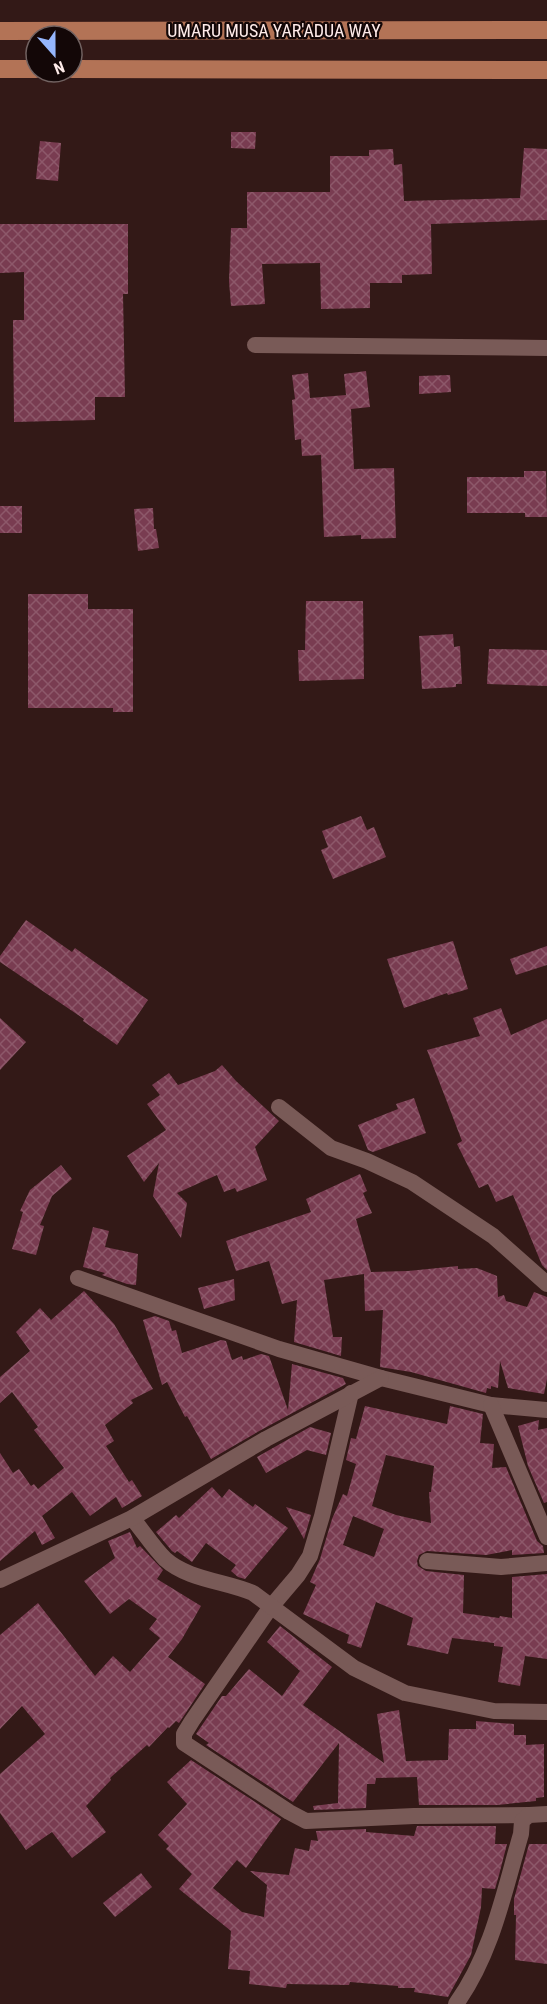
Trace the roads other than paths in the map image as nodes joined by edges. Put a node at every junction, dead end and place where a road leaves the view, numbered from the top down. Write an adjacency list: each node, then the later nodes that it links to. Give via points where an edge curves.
1 (547, 30): 2 (main road, UMARU MUSA YAR'ADUA WAY)
2 (0, 31)
3 (0, 69): 4 (main road)
4 (24, 69)
5 (84, 69): 6 (main road)
6 (547, 70)
7 (255, 345): 8 (street)
8 (547, 348)
9 (279, 1107): 11 (street, via 331,1148 421,1188 493,1236)
10 (78, 1278): 12 (street, via 279,1349)
11 (547, 1284)
12 (381, 1378): 13 (street); 14 (street)
13 (351, 1394): 16 (street); 21 (street, via 310,1556)
14 (490, 1405): 15 (street); 17 (street)
15 (547, 1410)
16 (132, 1518): 20 (street); 21 (street, via 166,1560 188,1573 253,1593)
17 (547, 1537)
18 (427, 1561): 19 (street, via 501,1567)
19 (547, 1563)
20 (0, 1580)
21 (270, 1608): 22 (street, via 354,1668 405,1693 494,1711); 24 (street, via 192,1721 184,1734 184,1743 306,1821)
22 (547, 1712)
23 (547, 1814): 24 (street)
24 (529, 1815): 25 (street, via 522,1821 486,1949)
25 (456, 2004)

